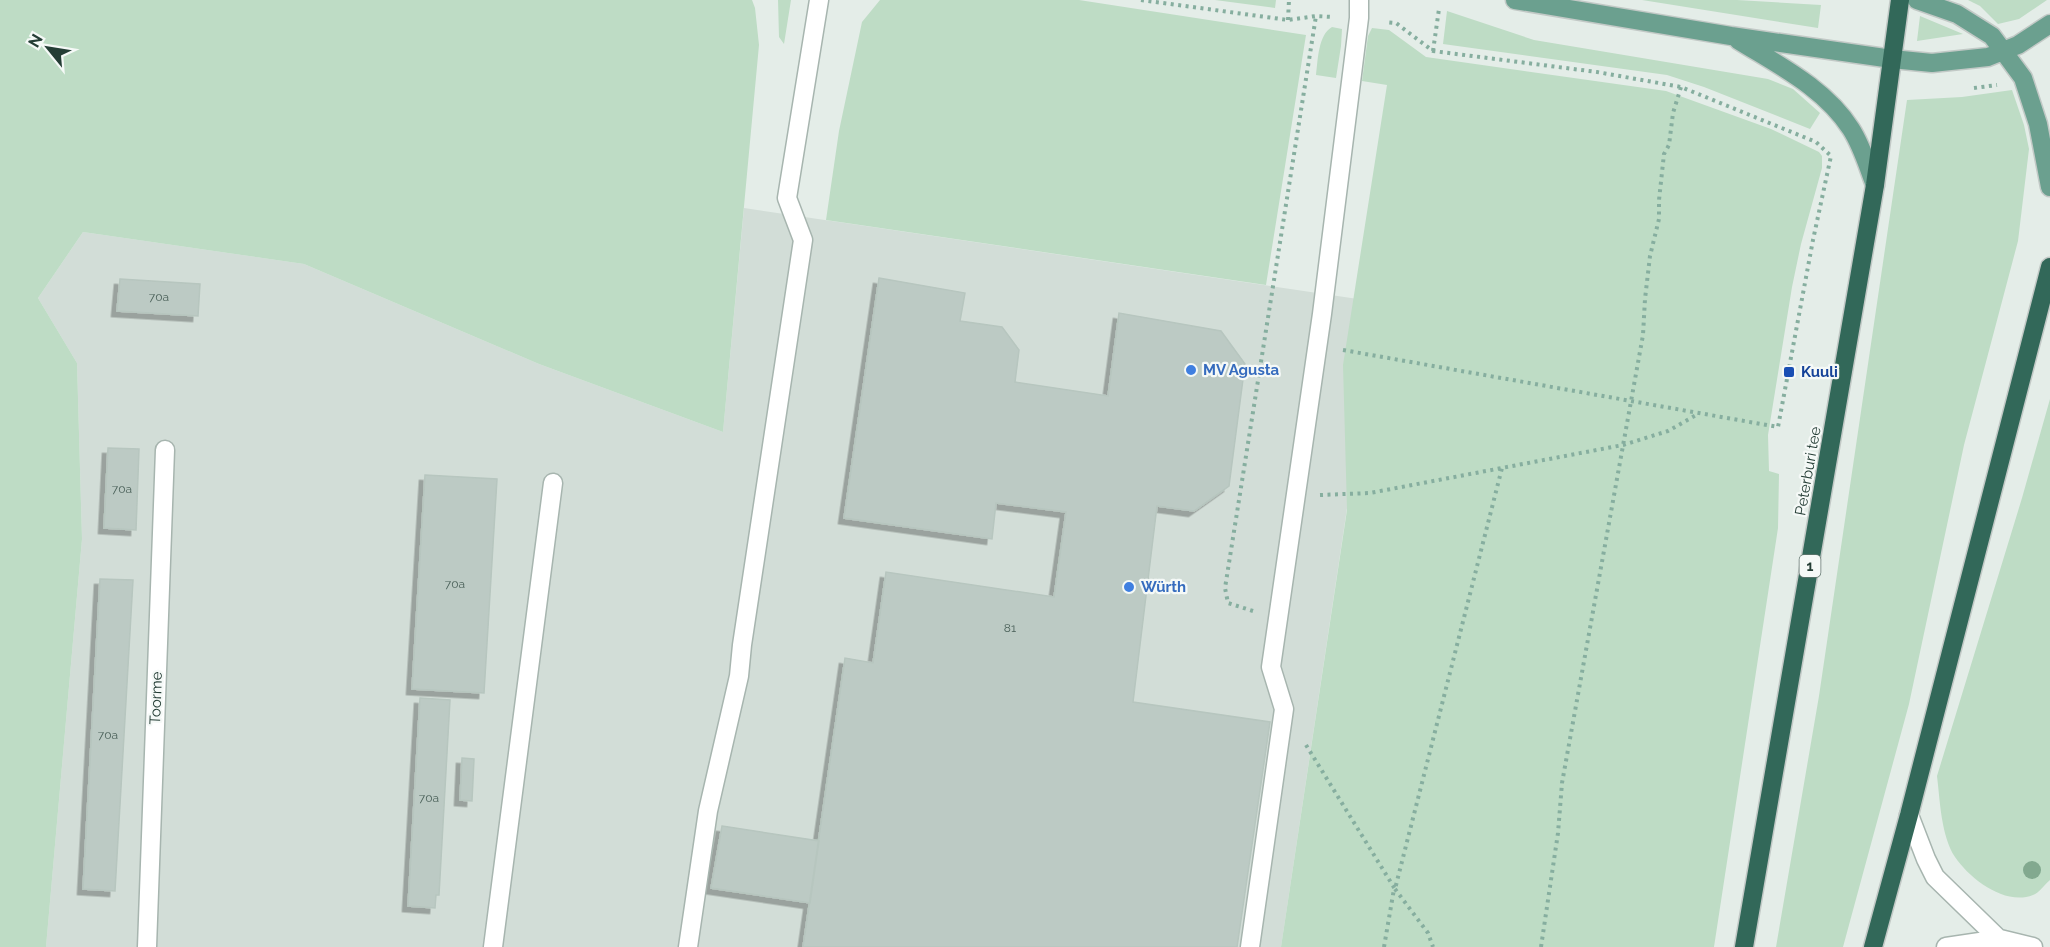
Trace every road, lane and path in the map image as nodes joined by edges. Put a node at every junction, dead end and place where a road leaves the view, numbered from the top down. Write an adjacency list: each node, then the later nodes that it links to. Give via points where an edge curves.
1 (819, 0): 39 (lane, via 787,198 803,240 739,676 708,811)
2 (1141, 0): 10 (path)
3 (1289, 0): 10 (path)
4 (1515, 0): 12 (main road)
5 (1900, 0): 15 (highway, Peterburi tee / 1)
6 (1917, 0): 14 (main road, via 1958,14 1992,36)
7 (1359, 9): 9 (path); 13 (path, via 1396,23); 24 (lane)
8 (1439, 9): 13 (path)
9 (1316, 16): 10 (path); 32 (path, via 1226,588 1228,603)
10 (1288, 20)
11 (2050, 24): 14 (main road)
12 (1731, 36): 15 (main road); 19 (main road, via 1810,85)
13 (1433, 51): 17 (path)
14 (2004, 51): 15 (main road, via 1988,57 1932,63); 16 (main road)
15 (1893, 59): 21 (highway, Peterburi tee / 1)
16 (2023, 78): 18 (path); 22 (main road, via 2038,124)
17 (1681, 87): 20 (path); 25 (path, via 1664,154 1659,219 1650,256)
18 (1966, 88)
19 (1837, 111): 20 (path, via 1826,120); 21 (main road, via 1856,139)
20 (1816, 142): 26 (path, via 1831,156 1778,427)
21 (1875, 185): 44 (highway, Peterburi tee / 1)
22 (2050, 188)
23 (2050, 267): 34 (highway)
24 (1316, 344): 25 (path); 31 (lane)
25 (1632, 402): 26 (path); 27 (path)
26 (1698, 414): 27 (path, via 1668,431)
27 (1623, 445): 29 (path); 43 (path, via 1562,783)
28 (165, 450): 37 (lane, Toorme)
29 (1502, 468): 31 (path, via 1370,493); 35 (path)
30 (553, 483): 38 (lane)
31 (1295, 493): 32 (lane)
32 (1277, 618): 33 (lane, via 1270,667)
33 (1284, 709): 35 (path); 40 (lane)
34 (1909, 815): 36 (lane, via 1935,877); 45 (highway)
35 (1395, 889): 41 (path); 42 (path, via 1428,933)
36 (2003, 943): 46 (lane); 47 (lane)
37 (147, 947)
38 (493, 947)
39 (688, 947)
40 (1250, 947)
41 (1384, 947)
42 (1433, 947)
43 (1541, 947)
44 (1744, 947)
45 (1873, 947)
46 (1946, 947)
47 (2033, 947)

